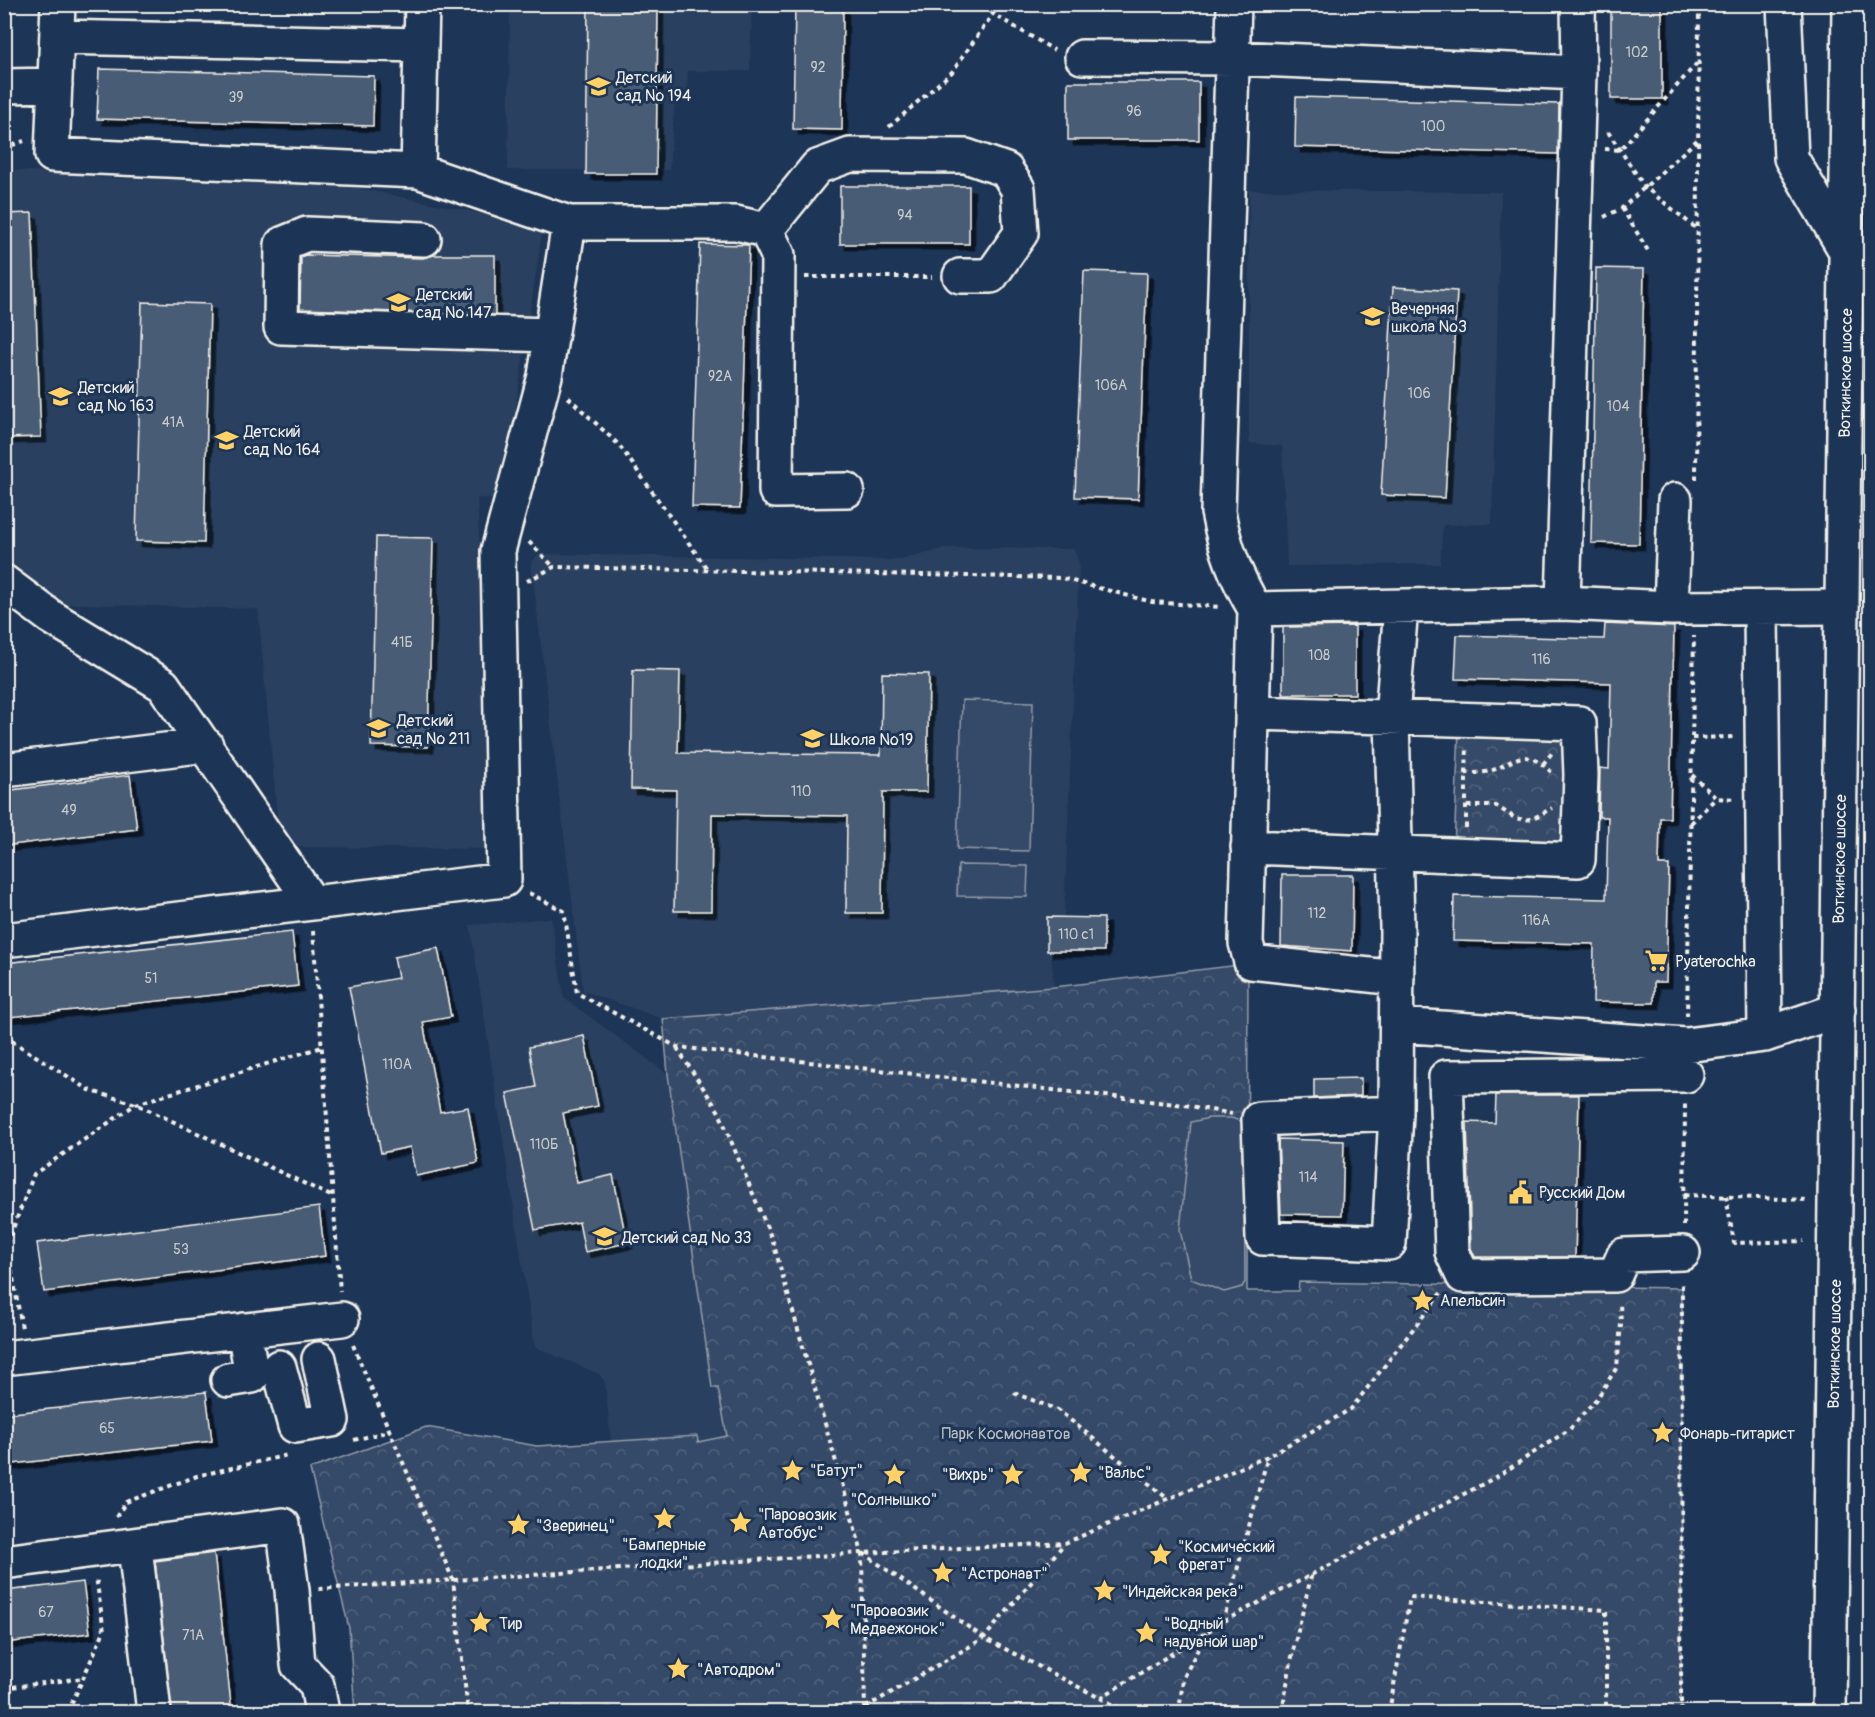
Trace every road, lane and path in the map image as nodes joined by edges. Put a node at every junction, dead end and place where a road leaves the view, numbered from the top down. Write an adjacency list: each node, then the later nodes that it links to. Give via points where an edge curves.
1 (58, 4): 11 (main road)
2 (422, 4): 12 (main road)
3 (986, 4): 10 (path)
4 (1000, 4): 10 (path)
5 (1234, 4): 14 (main road)
6 (1578, 4): 16 (main road)
7 (1699, 4): 15 (path)
8 (1784, 4): 30 (main road, via 1791,158)
9 (1850, 4): 30 (main road, Воткинское шоссе)
10 (993, 14): 13 (path, via 1065,56); 21 (path, via 952,72)
11 (57, 37): 12 (main road); 17 (main road)
12 (421, 45): 22 (main road)
13 (1082, 57): 14 (main road)
14 (1234, 58): 16 (main road); 44 (main road, via 1218,512 1234,573)
15 (1698, 62): 19 (path); 20 (path)
16 (1579, 81): 20 (path); 28 (main road)
17 (55, 85): 18 (main road); 22 (main road, via 52,155)
18 (4, 86)
19 (1698, 140): 23 (path); 27 (path)
20 (1620, 150): 23 (path)
21 (857, 155): 26 (main road, via 817,166); 32 (main road, via 966,156 1006,171 1018,189 1021,233 991,276)
22 (418, 171): 25 (main road)
23 (1645, 187): 24 (path); 27 (path)
24 (1622, 208): 28 (path); 31 (path)
25 (569, 223): 26 (main road, via 736,223); 34 (main road)
26 (766, 230): 33 (main road, via 778,255)
27 (1697, 230): 37 (path)
28 (1575, 233): 41 (main road)
29 (424, 239): 34 (main road, via 308,234 282,244 281,327)
30 (1847, 252): 43 (main road, Воткинское шоссе)
31 (1650, 254)
32 (960, 276): 33 (path)
33 (777, 278): 36 (main road, via 776,491)
34 (551, 335): 35 (main road)
35 (545, 376): 38 (path, via 619,445); 40 (main road, via 498,551)
36 (847, 490)
37 (1685, 496): 45 (main road)
38 (708, 570): 40 (path, via 554,567); 44 (path, via 1061,578 1152,602)
39 (4, 582): 51 (main road, via 51,617 163,685)
40 (497, 596): 61 (main road)
41 (1563, 603): 42 (main road); 45 (main road)
42 (1401, 607): 44 (main road); 48 (main road)
43 (1842, 608): 46 (main road); 65 (main road, Воткинское шоссе)
44 (1255, 609): 47 (main road)
45 (1683, 609): 46 (main road); 50 (path)
46 (1761, 609): 49 (main road)
47 (1252, 713): 48 (main road); 59 (main road)
48 (1392, 716): 53 (main road, via 1579,723); 60 (main road)
49 (1762, 736): 50 (path); 56 (main road)
50 (1692, 738): 54 (path)
51 (206, 745): 52 (main road); 62 (main road)
52 (4, 770)
53 (1581, 775): 57 (main road); 57 (path, via 1552,773 1540,762 1522,757 1487,772 1466,773 1467,806 1496,806 1525,820 1554,807)
54 (1691, 775): 55 (path); 58 (path)
55 (1716, 798): 56 (path); 58 (path)
56 (1763, 800): 67 (main road)
57 (1580, 807): 60 (main road, via 1578,860)
58 (1691, 823): 71 (path)
59 (1248, 847): 60 (main road); 64 (main road, via 1246,943 1251,962)
60 (1395, 853): 64 (main road)
61 (504, 880): 62 (main road); 70 (path, via 564,911 577,993)
62 (311, 901): 63 (main road); 69 (path)
63 (4, 940)
64 (1396, 978): 66 (main road)
65 (1838, 1010): 67 (main road); 79 (main road, Воткинское шоссе)
66 (1397, 1025): 71 (main road); 73 (main road)
67 (1765, 1035): 71 (main road)
68 (4, 1036): 72 (path, via 91,1091)
69 (322, 1047): 72 (path); 77 (path)
70 (677, 1047): 74 (path, via 1185,1105); 96 (path, via 719,1112 773,1242)
71 (1686, 1060): 75 (path); 84 (main road, via 1446,1077 1452,1252)
72 (136, 1104): 77 (path); 81 (path, via 34,1174)
73 (1396, 1113): 74 (main road); 74 (main road, via 1389,1243 1263,1238)
74 (1259, 1119)
75 (1684, 1195): 76 (path); 82 (path)
76 (1726, 1196): 79 (path, via 1803,1198); 80 (path, via 1734,1243)
77 (333, 1197): 85 (path)
78 (4, 1207): 81 (path)
79 (1835, 1214): 120 (main road, Воткинское шоссе)
80 (1804, 1243)
81 (8, 1244): 87 (path)
82 (1683, 1253): 83 (main road, via 1624,1255); 119 (path)
83 (1615, 1275): 84 (main road); 98 (path, via 1621,1324 1617,1367 1570,1429 1498,1476)
84 (1463, 1276): 92 (path, via 1437,1296 1351,1409)
85 (342, 1319): 86 (main road); 88 (main road); 99 (path)
86 (244, 1330): 87 (main road); 89 (main road); 90 (main road, via 252,1376)
87 (16, 1357)
88 (319, 1359): 89 (main road); 89 (main road, via 332,1420 295,1426)
89 (279, 1366)
90 (228, 1380)
91 (1014, 1393): 93 (path, via 1058,1410)
92 (1268, 1456): 93 (path); 101 (path)
93 (1168, 1499): 94 (path)
94 (1065, 1543): 96 (path); 103 (path)
95 (135, 1547): 97 (main road); 100 (main road, via 283,1525); 109 (main road)
96 (862, 1553): 99 (path); 103 (path); 108 (path)
97 (4, 1562)
98 (1312, 1572): 101 (path); 116 (path)
99 (453, 1580): 100 (path); 111 (path)
100 (292, 1590): 110 (main road, via 298,1665 317,1685)
101 (1223, 1622): 102 (path)
102 (1206, 1632): 106 (path); 115 (path, via 1183,1679)
103 (984, 1638): 106 (path); 108 (path)
104 (84, 1677): 105 (path)
105 (4, 1688)
106 (1100, 1698): 107 (path)
107 (1121, 1709): 113 (path); 114 (path)
108 (865, 1710): 112 (path)
109 (154, 1713)
110 (322, 1713)
111 (467, 1713)
112 (858, 1713)
113 (1116, 1713)
114 (1128, 1713)
115 (1179, 1713)
116 (1282, 1713)
117 (1389, 1713): 118 (path, via 1410,1597 1606,1610)
118 (1606, 1713)
119 (1681, 1713)
120 (1829, 1713)

